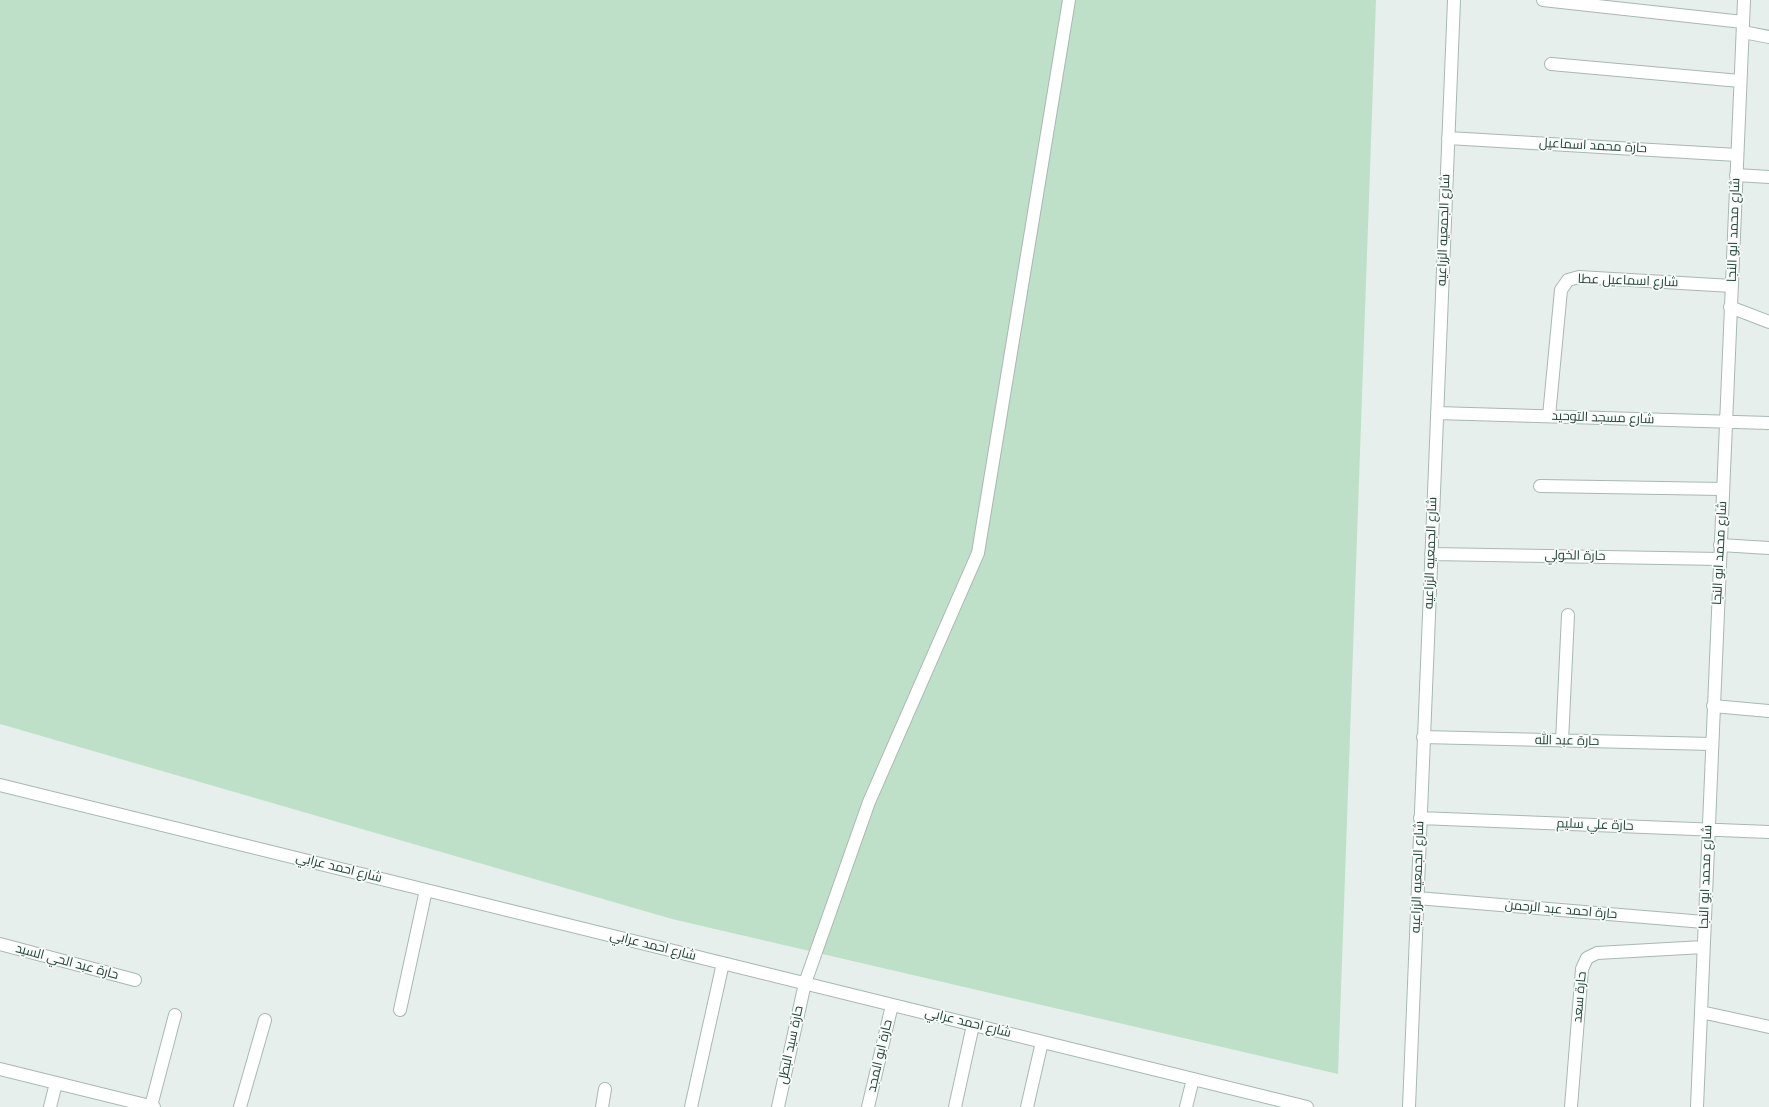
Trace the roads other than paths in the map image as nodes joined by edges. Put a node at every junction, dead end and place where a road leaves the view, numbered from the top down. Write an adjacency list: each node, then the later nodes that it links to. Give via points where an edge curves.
1 (1069, 0): 43 (street, حارة سيد البطل, via 978,553 869,802)
2 (1454, 0): 9 (street, شارع الجمعيه الزراعيه)
3 (1543, 0): 5 (street)
4 (1744, 0): 5 (street, شارع محمد ابو النجا)
5 (1743, 27): 6 (street); 8 (street, شارع محمد ابو النجا)
6 (1769, 37)
7 (1551, 64): 8 (street)
8 (1740, 81): 10 (street, شارع محمد ابو النجا)
9 (1448, 138): 10 (street, حارة محمد اسماعيل); 16 (street, شارع الجمعيه الزراعيه)
10 (1737, 155): 11 (street, شارع محمد ابو النجا)
11 (1736, 175): 12 (street); 13 (street, شارع محمد ابو النجا)
12 (1769, 177)
13 (1732, 286): 14 (street, شارع محمد ابو النجا); 17 (street, شارع اسماعيل عطا, via 1579,277 1568,280 1561,290)
14 (1730, 307): 15 (street); 18 (street, شارع محمد ابو النجا)
15 (1769, 322)
16 (1436, 412): 17 (street, شارع مسجد التوحيد); 24 (street, شارع الجمعيه الزراعيه)
17 (1549, 416): 18 (street, شارع مسجد التوحيد)
18 (1726, 422): 19 (street, شارع مسجد التوحيد); 21 (street, شارع محمد ابو النجا)
19 (1769, 423)
20 (1540, 486): 21 (street)
21 (1723, 489): 22 (street, شارع محمد ابو النجا)
22 (1720, 546): 23 (street); 25 (street, شارع محمد ابو النجا)
23 (1769, 548)
24 (1431, 554): 25 (street, حارة الخولي); 29 (street, شارع الجمعيه الزراعيه)
25 (1720, 559): 27 (street, شارع محمد ابو النجا)
26 (1568, 615): 30 (street)
27 (1713, 706): 28 (street); 31 (street, شارع محمد ابو النجا)
28 (1769, 711)
29 (1423, 737): 30 (street, حارة عبد الله); 33 (street, شارع الجمعيه الزراعيه)
30 (1562, 740): 31 (street, حارة عبد الله)
31 (1712, 744): 34 (street, شارع محمد ابو النجا)
32 (0, 785): 36 (street, شارع احمد عرابي)
33 (1420, 818): 34 (street, حارة علي سليم); 37 (street, شارع الجمعيه الزراعيه)
34 (1708, 830): 35 (street, حارة علي سليم); 38 (street, شارع محمد ابو النجا)
35 (1769, 832)
36 (426, 890): 41 (street, شارع احمد عرابي); 45 (street)
37 (1417, 898): 38 (street, حارة احمد عبد الرحمن); 68 (street, شارع الجمعيه الزراعيه)
38 (1704, 922): 40 (street, شارع محمد ابو النجا)
39 (0, 944): 42 (street, حارة عبد الحي السيد)
40 (1703, 947): 46 (street, شارع محمد ابو النجا); 69 (street, حارة سعد, via 1598,953 1587,958 1582,969)
41 (723, 963): 43 (street, شارع احمد عرابي); 61 (street)
42 (135, 980)
43 (805, 983): 44 (street, شارع احمد عرابي); 62 (street, حارة سيد البطل)
44 (892, 1005): 49 (street, شارع احمد عرابي); 63 (street, حارة ابو المجد)
45 (400, 1010)
46 (1701, 1012): 50 (street); 70 (street, شارع محمد ابو النجا)
47 (175, 1015): 58 (street)
48 (265, 1020): 59 (street)
49 (973, 1025): 51 (street, شارع احمد عرابي); 64 (street)
50 (1769, 1027)
51 (1042, 1042): 53 (street, شارع احمد عرابي); 65 (street)
52 (0, 1069): 54 (street)
53 (1193, 1079): 56 (street, شارع احمد عرابي); 66 (street)
54 (56, 1083): 57 (street); 58 (street)
55 (605, 1089): 60 (street)
56 (1279, 1104): 67 (street, شارع احمد عرابي)
57 (50, 1107)
58 (153, 1107)
59 (240, 1107)
60 (602, 1107)
61 (691, 1107)
62 (778, 1107)
63 (868, 1107)
64 (955, 1107)
65 (1027, 1107)
66 (1186, 1107)
67 (1307, 1107)
68 (1409, 1107)
69 (1571, 1107)
70 (1697, 1107)

